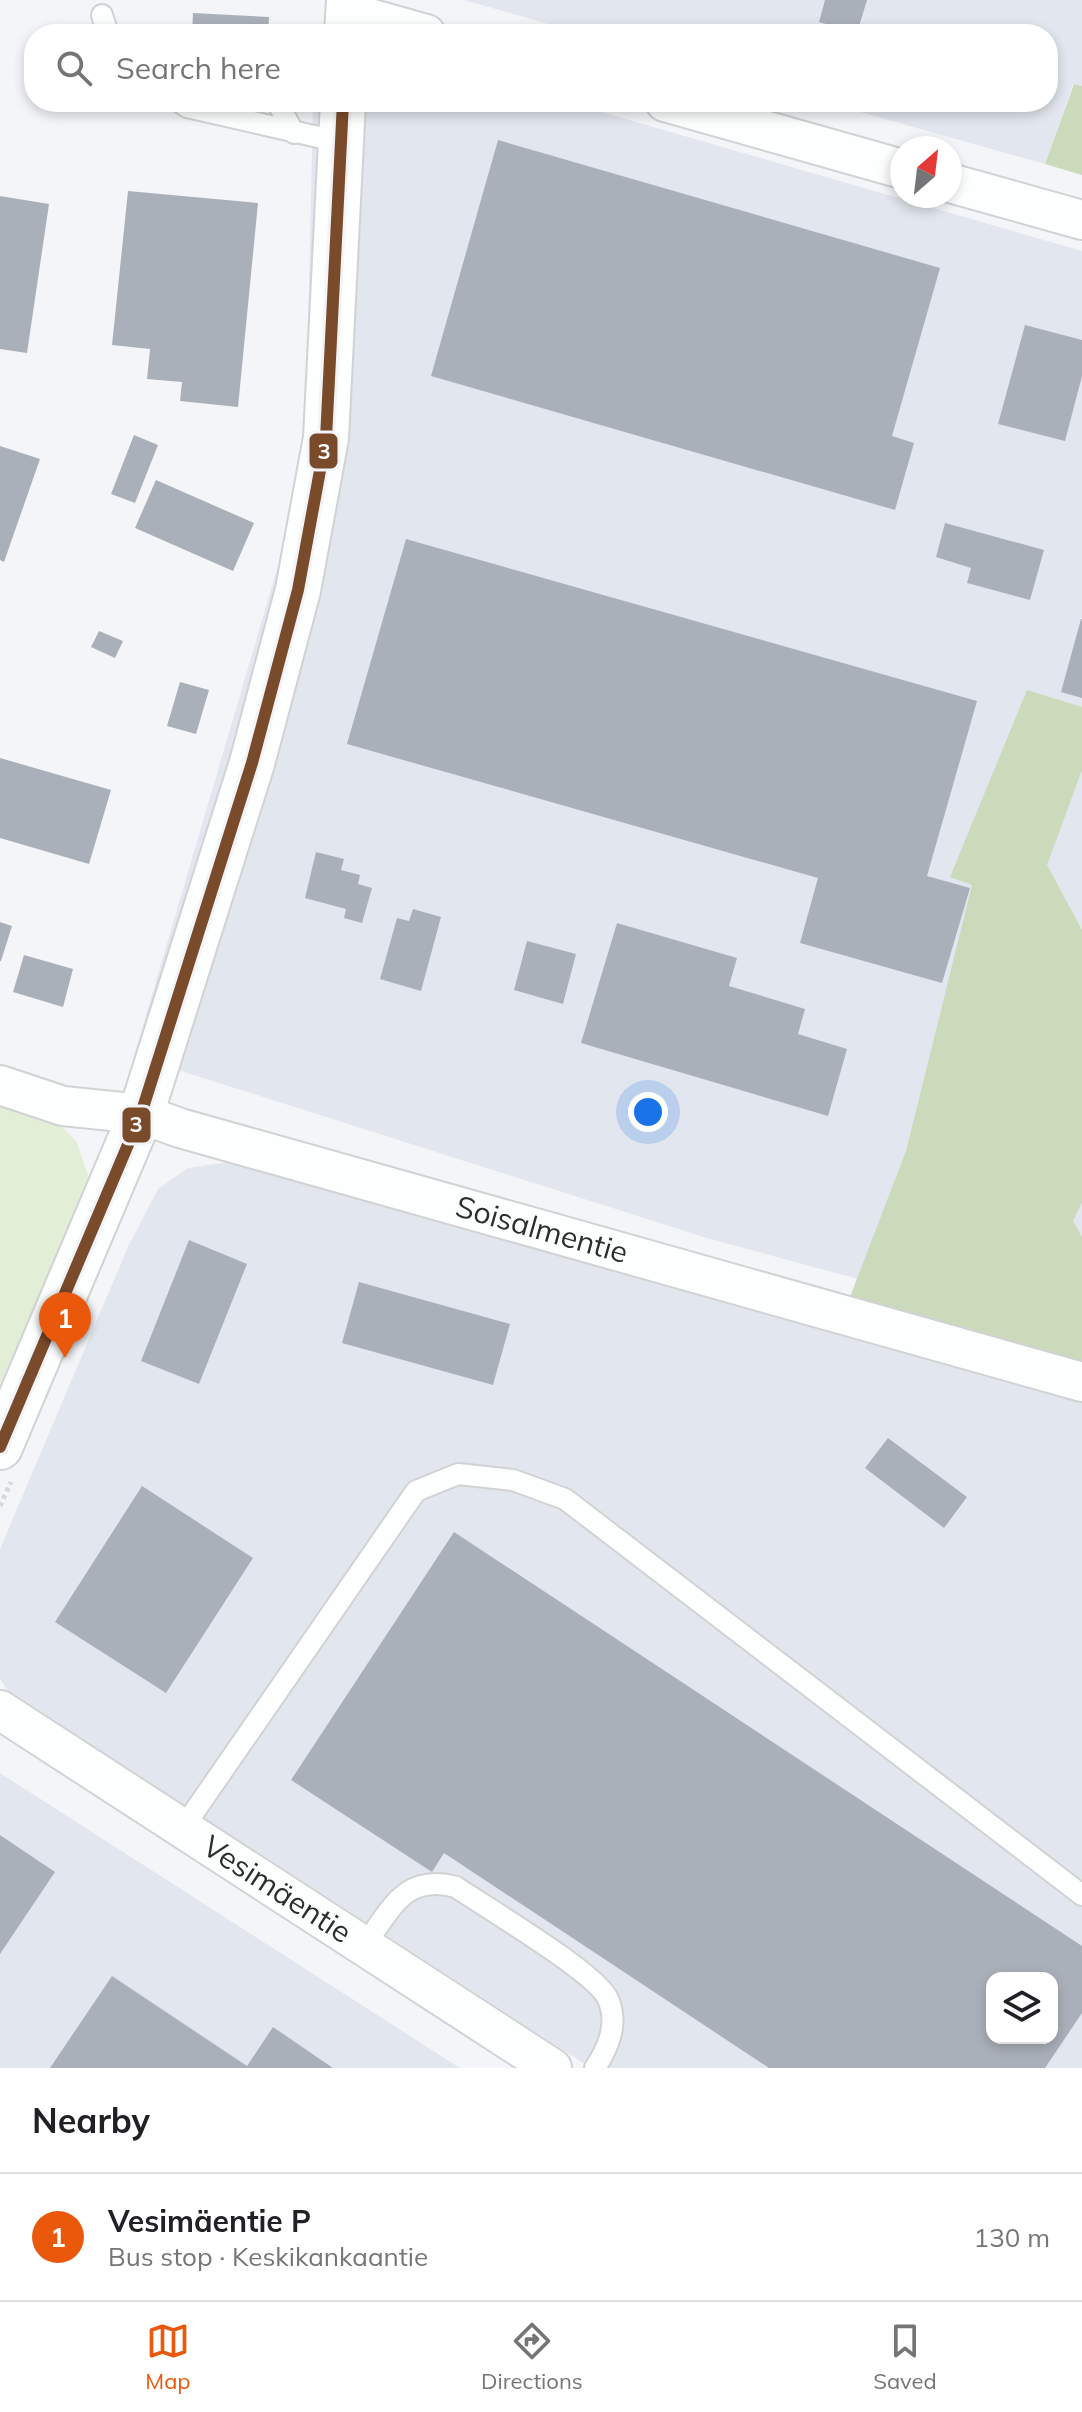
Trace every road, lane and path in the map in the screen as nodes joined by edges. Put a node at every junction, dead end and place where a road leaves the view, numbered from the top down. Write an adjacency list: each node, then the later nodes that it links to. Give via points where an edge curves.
1 (348, 15): 2 (street)
2 (385, 24)
3 (208, 112): 7 (lane)
4 (282, 112): 7 (lane)
5 (700, 112): 8 (street)
6 (342, 122): 7 (lane); 12 (street, via 326,438 298,590 252,763)
7 (294, 133)
8 (890, 166)
9 (962, 186): 10 (street)
10 (1082, 220)
11 (0, 1085): 12 (street, Soisalmentie, via 63,1106)
12 (141, 1114): 13 (street, Soisalmentie); 14 (street)
13 (1082, 1382)
14 (0, 1447)
15 (0, 1710): 16 (street, Vesimäentie)
16 (183, 1828): 17 (lane, via 416,1491 458,1474 513,1480 565,1499); 18 (street, Vesimäentie)
17 (1082, 1895)
18 (364, 1946): 19 (street, Vesimäentie); 20 (lane, via 400,1897 415,1886 435,1881 456,1887 591,1978 608,1999 613,2027 609,2048)
19 (552, 2068)
20 (595, 2068)

